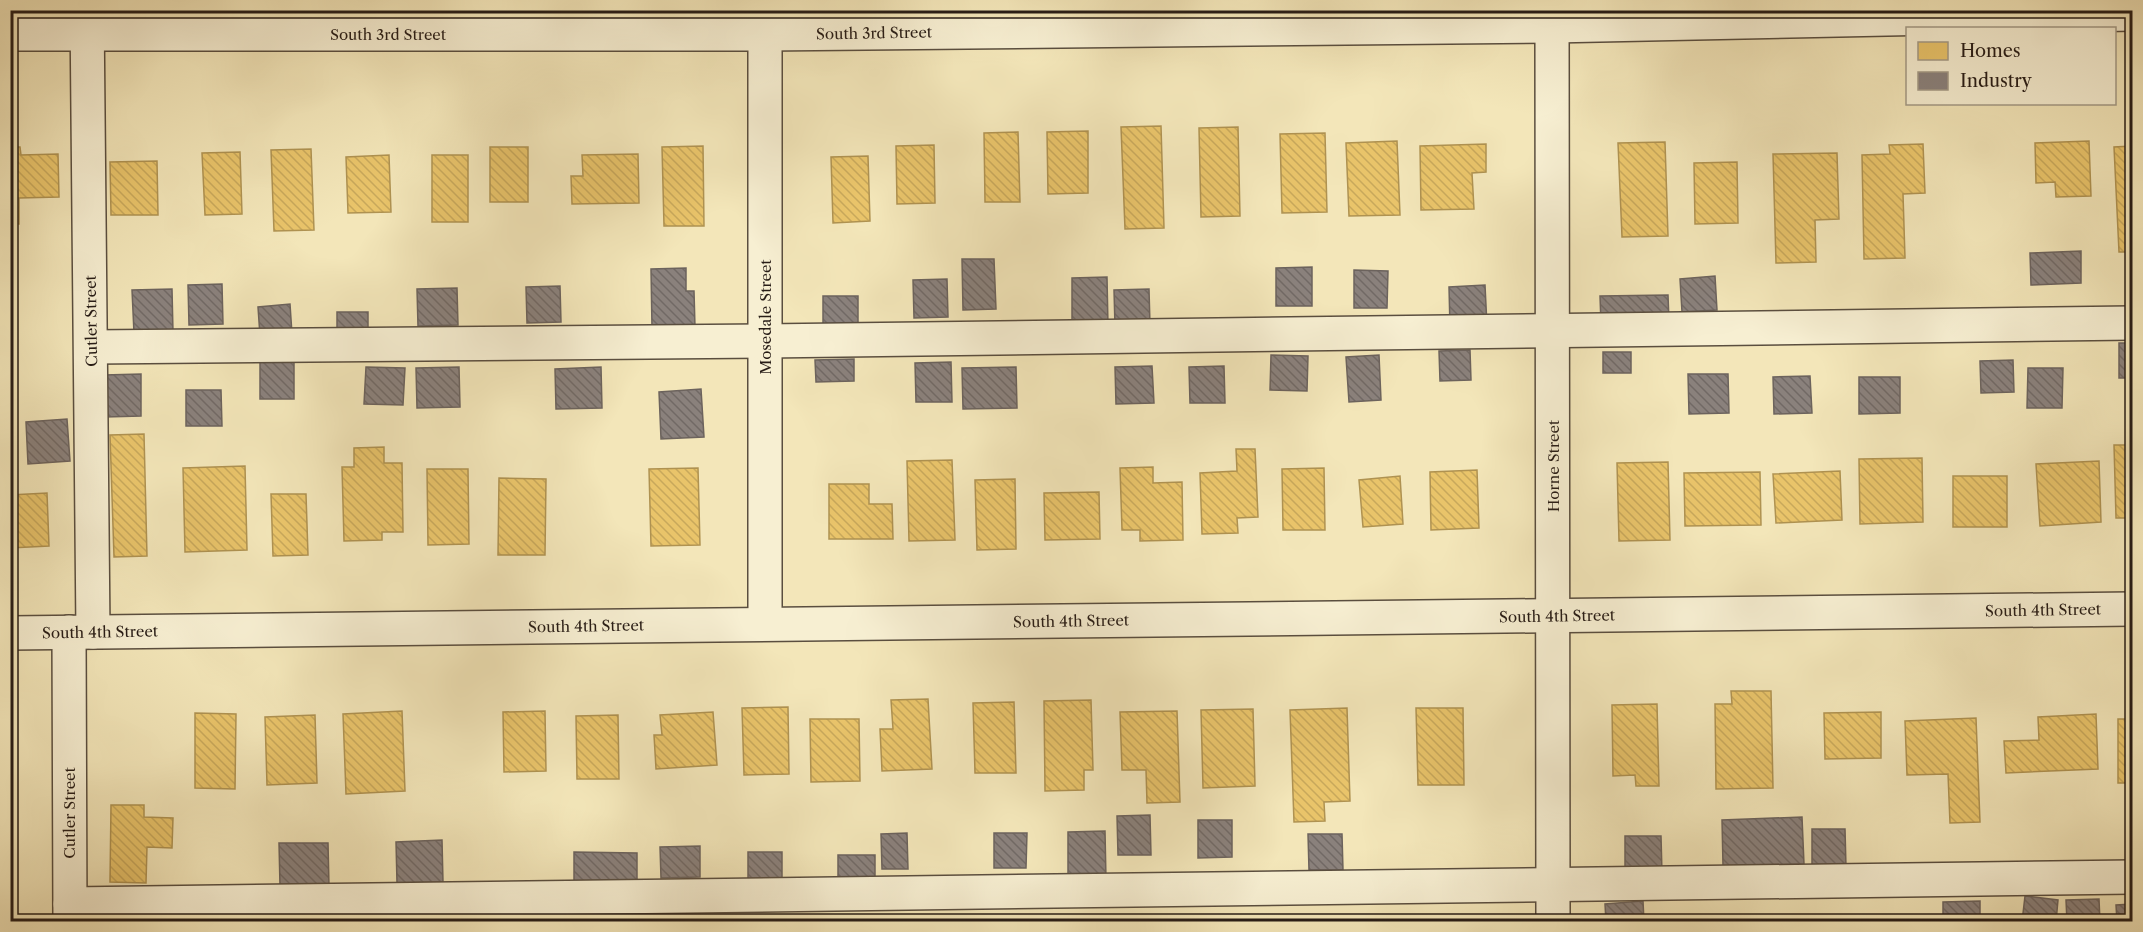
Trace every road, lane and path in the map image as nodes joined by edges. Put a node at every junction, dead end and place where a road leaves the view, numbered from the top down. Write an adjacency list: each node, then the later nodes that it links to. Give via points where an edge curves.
1 (2133, 14): 2 (street, South 3rd Street)
2 (1552, 18): 4 (street, South 3rd Street); 7 (street, Horne Street)
3 (87, 22): 4 (street, South 3rd Street); 5 (street, South 3rd Street); 9 (street, Cutler Street)
4 (765, 22): 8 (street, Mosedale Street)
5 (10, 34)
6 (2133, 323): 7 (street)
7 (1552, 331): 8 (street); 11 (street, Horne Street)
8 (765, 341): 9 (street); 12 (street, Mosedale Street)
9 (92, 348): 13 (street, Cutler Street)
10 (2133, 609): 11 (street, South 4th Street)
11 (1553, 616): 12 (street, South 4th Street); 16 (street, Horne Street)
12 (765, 623): 13 (street, South 4th Street)
13 (81, 632): 14 (street, South 4th Street); 17 (street, Cutler Street)
14 (10, 633)
15 (2133, 877): 16 (street)
16 (1553, 886): 17 (street); 18 (street, Horne Street)
17 (70, 913)
18 (1553, 921)

